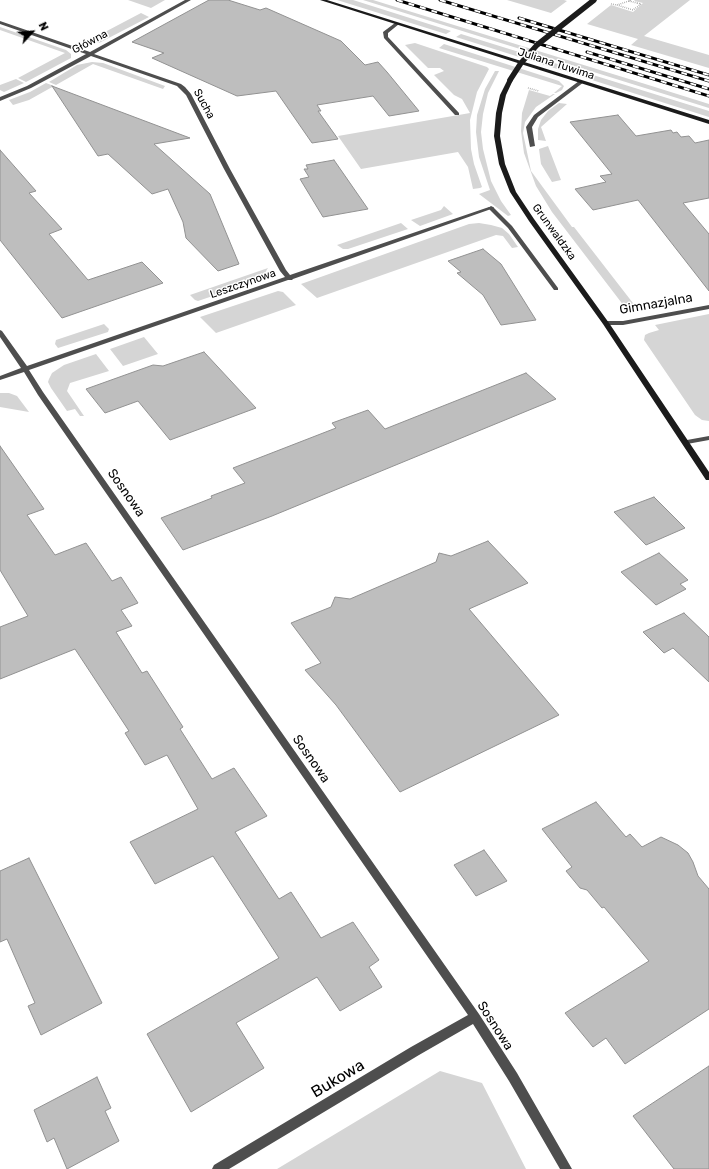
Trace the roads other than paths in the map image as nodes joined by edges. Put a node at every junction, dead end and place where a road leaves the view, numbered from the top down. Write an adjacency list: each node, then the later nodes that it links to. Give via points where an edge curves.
1 (189, 0): 6 (street, Główna)
2 (322, 0): 5 (street, Juliana Tuwima)
3 (594, 0): 15 (street, Grunwaldzka, bridge, via 537,45 521,63 501,100 498,147 504,171 522,208)
4 (0, 22): 6 (street, Sucha)
5 (398, 24): 7 (street, Juliana Tuwima); 9 (street, via 385,33 386,37)
6 (88, 54): 8 (street, Główna, via 29,87); 12 (street, Sucha, via 183,88 283,271)
7 (581, 82): 10 (street, Juliana Tuwima); 11 (street, via 536,116 529,127)
8 (0, 99)
9 (457, 114)
10 (709, 122)
11 (532, 146)
12 (290, 279): 13 (street, Leszczynowa, via 491,208 510,226); 17 (street, Leszczynowa)
13 (556, 289)
14 (709, 307): 15 (street, Gimnazjalna, via 623,323)
15 (606, 323): 20 (street, Grunwaldzka)
16 (0, 332): 17 (street, Sosnowa)
17 (26, 369): 18 (street, Leszczynowa); 22 (street, Sosnowa, via 40,393)
18 (0, 378)
19 (709, 438): 20 (street)
20 (687, 442): 21 (street, Grunwaldzka)
21 (709, 478)
22 (475, 1017): 23 (street, Bukowa); 24 (street, Sosnowa)
23 (218, 1169)
24 (566, 1169)

